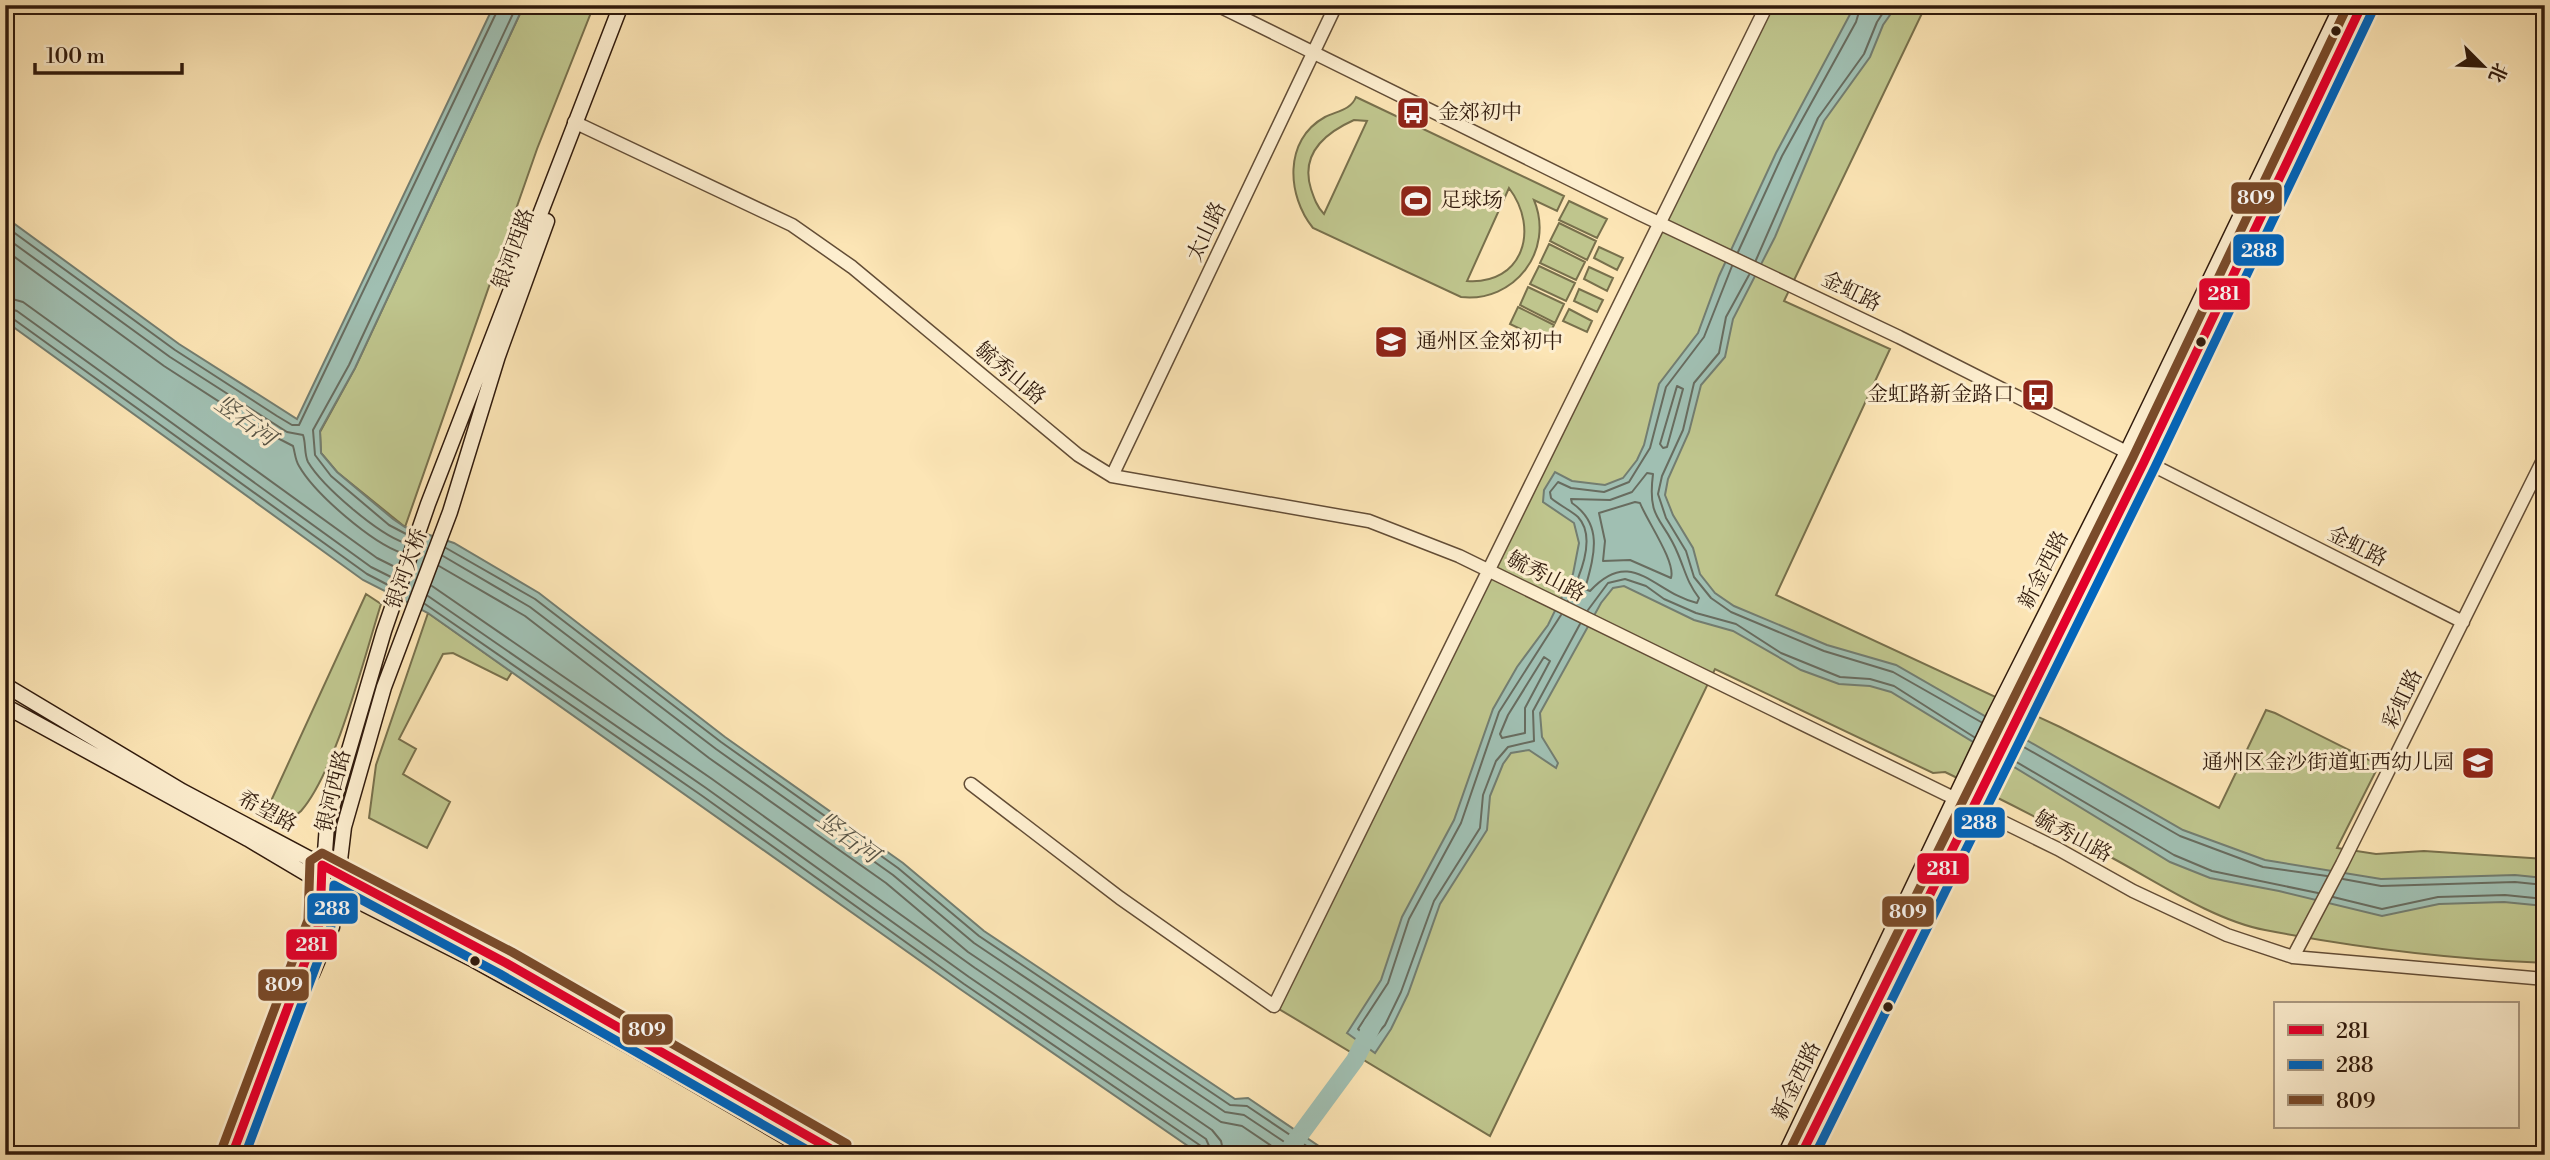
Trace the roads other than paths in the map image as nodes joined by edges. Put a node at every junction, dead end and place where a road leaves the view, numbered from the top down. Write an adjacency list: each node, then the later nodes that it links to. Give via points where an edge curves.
1 (621, 5): 9 (main road, 银河西路)
2 (630, 5): 9 (main road, 银河西路)
3 (1217, 5): 8 (street, 金虹路)
4 (1336, 5): 8 (street, 太山路)
5 (1767, 5): 10 (street)
6 (2342, 5): 11 (main road, 新金西路)
7 (2362, 5): 13 (main road, 新金西路)
8 (1314, 53): 10 (street, 金虹路); 14 (street, 太山路)
9 (578, 124): 14 (street, 毓秀山路, via 792,225 852,267 1077,455); 15 (main road, 银河西路); 16 (main road, 银河西路)
10 (1660, 223): 11 (street, 金虹路, via 1899,337); 17 (street)
11 (2126, 454): 13 (street, 金虹路); 24 (main road, 新金西路)
12 (2545, 456): 18 (street, 彩虹路)
13 (2144, 462): 18 (street, 金虹路); 25 (main road, 新金西路)
14 (1112, 475): 17 (street, 毓秀山路, via 1369,521)
15 (428, 504): 19 (main road, 银河大桥)
16 (450, 512): 20 (main road, 银河大桥)
17 (1490, 571): 23 (street, via 1274,1006 1120,898); 24 (street, 毓秀山路)
18 (2463, 622): 30 (street, 彩虹路)
19 (384, 631): 26 (main road, 银河西路, via 327,825)
20 (404, 639): 27 (main road, 银河西路, via 384,687 344,827)
21 (5, 685): 26 (main road, 希望路, via 182,791)
22 (5, 706): 28 (main road, 希望路)
23 (971, 784)
24 (1956, 799): 25 (street, 毓秀山路); 36 (main road, 新金西路)
25 (1974, 809): 30 (street, 毓秀山路, via 2215,930); 37 (main road, 新金西路)
26 (322, 865): 27 (main road, 希望路); 28 (main road, 银河西路)
27 (339, 875): 29 (main road, 银河西路); 35 (main road, 希望路, via 506,963)
28 (321, 883): 29 (main road, 希望路); 32 (main road, 银河西路, via 320,922 307,962)
29 (339, 891): 33 (main road, 银河西路, via 332,927); 34 (main road, 希望路, via 474,960)
30 (2293, 957): 31 (street, 毓秀山路)
31 (2545, 979)
32 (232, 1155)
33 (241, 1155)
34 (817, 1155)
35 (841, 1155)
36 (1785, 1155)
37 (1801, 1155)

